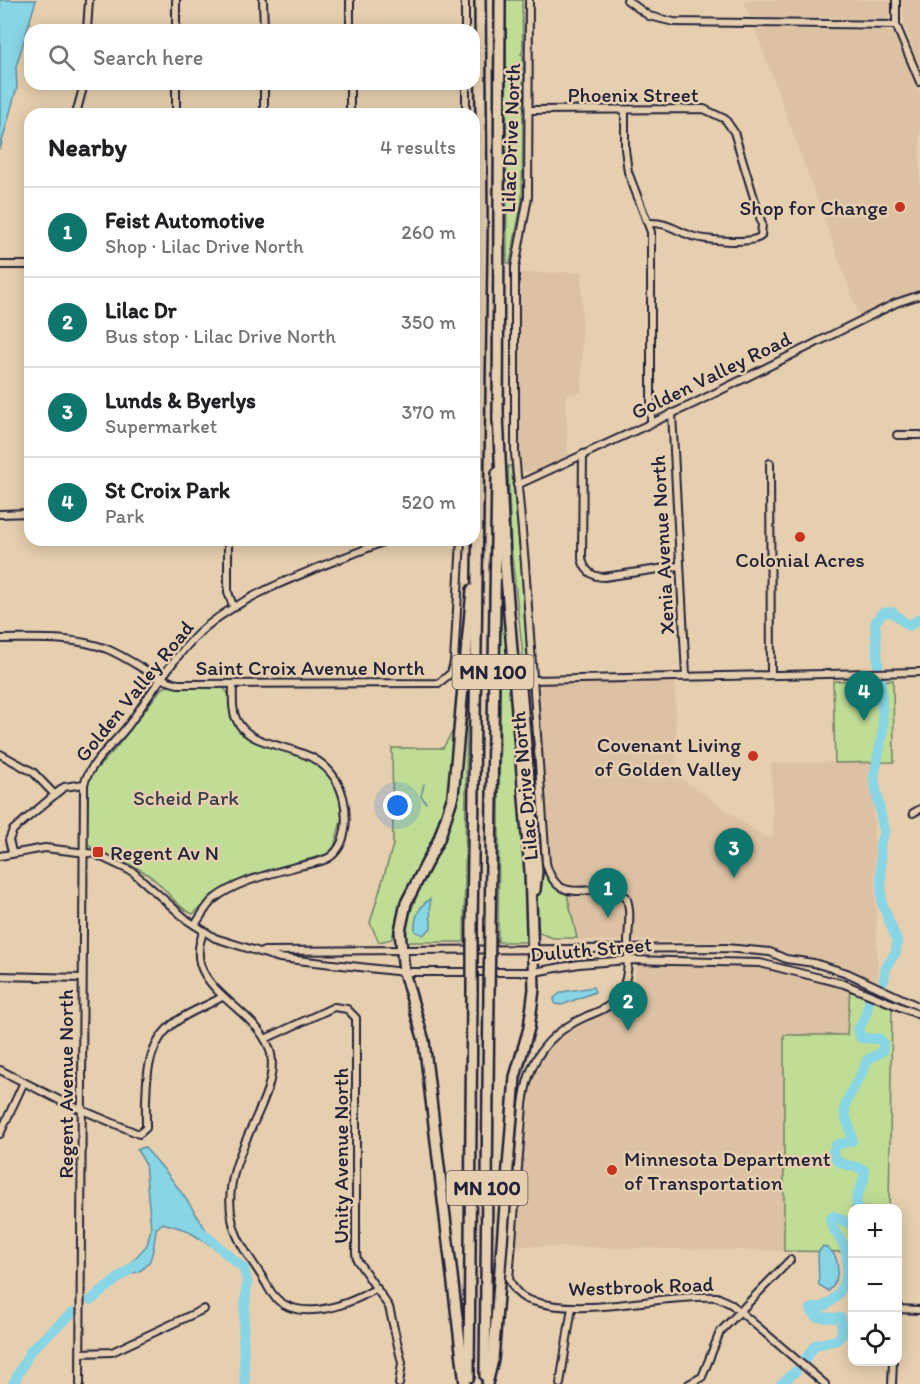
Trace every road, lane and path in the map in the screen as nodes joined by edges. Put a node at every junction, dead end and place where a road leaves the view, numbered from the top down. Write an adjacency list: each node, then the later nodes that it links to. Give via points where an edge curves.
1 (89, 0): 11 (street)
2 (176, 0): 12 (street)
3 (263, 0): 13 (street)
4 (350, 0): 14 (street)
5 (465, 0): 15 (street)
6 (480, 0): 34 (highway, MN 100, via 483,123)
7 (500, 0): 36 (highway, MN 100)
8 (529, 0): 28 (street, Lilac Drive North)
9 (627, 0): 16 (street, via 649,16 674,22)
10 (896, 0): 16 (street)
11 (87, 24)
12 (176, 24)
13 (264, 24)
14 (350, 24)
15 (465, 24)
16 (896, 25): 17 (street)
17 (920, 82)
18 (82, 90): 23 (street)
19 (176, 90): 24 (street)
20 (264, 90): 25 (street)
21 (350, 90): 26 (street)
22 (466, 90): 27 (street)
23 (78, 108)
24 (176, 108)
25 (264, 108)
26 (350, 108)
27 (466, 108)
28 (529, 110): 29 (street, Phoenix Street); 42 (street, Lilac Drive North, via 528,197 515,268)
29 (625, 111): 30 (street, via 628,172); 30 (street, Phoenix Street, via 704,109 719,114 730,125 762,224 761,236 754,241 704,239 664,223)
30 (649, 223): 37 (street)
31 (0, 265): 32 (street)
32 (24, 265)
33 (920, 295): 35 (street, Golden Valley Road, via 896,303)
34 (480, 340)
35 (672, 414): 37 (street, Golden Valley Road); 50 (street, Xenia Avenue North)
36 (498, 415): 69 (highway); 99 (highway, MN 100, bridge)
37 (651, 423): 40 (street, Golden Valley Road)
38 (897, 435): 39 (street)
39 (920, 435)
40 (583, 454): 42 (street, Golden Valley Road); 50 (street, via 582,558 587,570 604,577)
41 (770, 463): 54 (street)
42 (517, 486): 57 (street, Lilac Drive North)
43 (24, 513): 44 (street)
44 (0, 514)
45 (228, 546): 51 (street, via 228,592)
46 (374, 546): 51 (street, Golden Valley Road)
47 (461, 546): 58 (street, Saint Croix Avenue North, via 455,655 448,677 433,684)
48 (477, 546): 49 (highway, MN 100)
49 (477, 558): 71 (highway, via 453,796 439,839 406,903); 98 (highway, MN 100, bridge)
50 (679, 566): 55 (street, Xenia Avenue North)
51 (233, 606): 56 (street, Golden Valley Road, via 188,644)
52 (0, 639): 56 (street, Saint Croix Avenue North, via 88,643 126,658)
53 (920, 672): 54 (street)
54 (771, 674): 55 (street)
55 (686, 675): 57 (street)
56 (162, 680): 58 (street, Saint Croix Avenue North, via 178,684); 60 (street, Golden Valley Road, via 119,738 95,761)
57 (532, 680): 70 (street, Lilac Drive North, via 550,875 566,890 618,892 626,897)
58 (233, 684): 67 (street, via 234,714 243,729 311,755 333,775 345,802 344,828 337,849 327,858 223,893)
59 (0, 754): 61 (street, via 33,772)
60 (84, 784): 61 (street, Golden Valley Road, via 69,785); 65 (street, Regent Avenue North)
61 (55, 795): 64 (street, Golden Valley Road, via 11,833)
62 (920, 809): 63 (street)
63 (913, 813)
64 (12, 852): 65 (street, Duluth Street, via 45,848); 66 (street)
65 (83, 852): 67 (street, Duluth Street, via 133,872); 77 (street, Regent Avenue North)
66 (0, 856)
67 (195, 925): 68 (street, Duluth Street)
68 (204, 931): 72 (street, Duluth Street); 78 (street, via 199,948 204,971)
69 (533, 948): 70 (street, Duluth Street); 71 (street, Duluth Street); 75 (highway)
70 (628, 948): 73 (street, Lilac Drive North); 79 (street, Duluth Street, via 770,952 847,973)
71 (400, 950): 72 (street, Duluth Street); 74 (highway)
72 (257, 951): 74 (street, Duluth Street, via 279,958)
73 (628, 960): 75 (street, Duluth Street); 80 (street, Duluth Street, via 760,963 827,978); 87 (street, Lilac Drive North, via 616,999 556,1033 541,1049 530,1072 523,1105)
74 (404, 972): 75 (street, Duluth Street); 98 (highway, via 424,1041)
75 (534, 972): 99 (highway, via 532,1014 515,1077 494,1360)
76 (0, 976): 77 (street)
77 (82, 978): 84 (street, Regent Avenue North)
78 (222, 997): 81 (street, via 256,1025); 84 (street, via 179,1019 162,1034 147,1077 146,1128 139,1134)
79 (920, 1007)
80 (920, 1015)
81 (265, 1039): 88 (street, Unity Avenue North, via 334,1007 352,1012 357,1024 356,1253); 88 (street, via 271,1055 270,1078 233,1170 232,1221 245,1252 276,1300 287,1306 331,1308)
82 (0, 1070): 83 (street)
83 (24, 1082): 84 (street); 85 (street)
84 (82, 1111): 94 (street, Regent Avenue North)
85 (0, 1134)
86 (790, 1260): 93 (street)
87 (509, 1280): 89 (street, Westbrook Road, via 514,1289 531,1301)
88 (377, 1288): 97 (street, Unity Avenue North, via 389,1307 399,1342)
89 (572, 1307): 93 (street, Westbrook Road, via 708,1297 724,1300); 100 (street)
90 (204, 1309): 94 (street, via 112,1352)
91 (902, 1309): 92 (street)
92 (920, 1310)
93 (740, 1311): 101 (street, via 713,1343 702,1377); 102 (street, Westbrook Road)
94 (81, 1353): 96 (street, Regent Avenue North)
95 (893, 1366): 103 (street)
96 (80, 1384)
97 (399, 1384)
98 (467, 1384)
99 (486, 1384)
100 (560, 1384)
101 (689, 1384)
102 (825, 1384)
103 (892, 1384)

